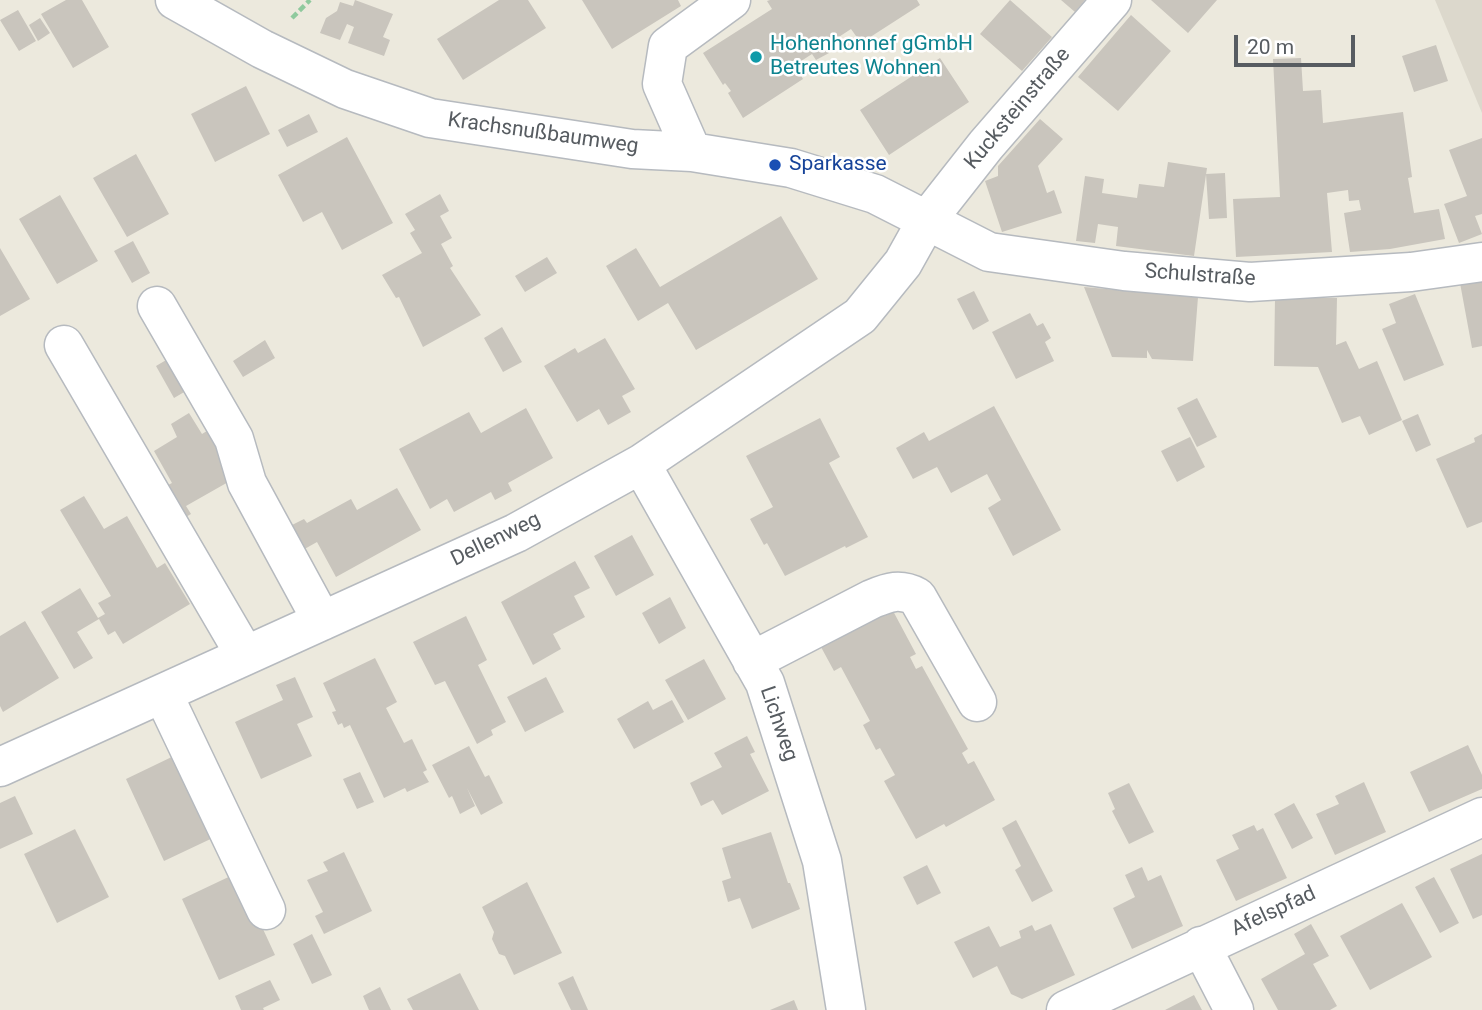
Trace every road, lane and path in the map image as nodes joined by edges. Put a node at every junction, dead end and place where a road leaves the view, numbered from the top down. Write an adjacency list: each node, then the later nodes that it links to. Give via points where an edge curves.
1 (174, 0): 4 (street, Krachsnußbaumweg)
2 (731, 0): 5 (street, via 668,46 662,84)
3 (1112, 0): 6 (street, Kucksteinstraße)
4 (231, 17): 5 (street, Krachsnußbaumweg, via 345,89 430,118 632,149)
5 (692, 152): 6 (street, Krachsnußbaumweg, via 791,168 875,194)
6 (927, 220): 7 (street, Schulstraße, via 989,252 1250,282 1411,272); 10 (street, Dellenweg, via 903,263 860,316)
7 (1482, 261)
8 (157, 306): 11 (street, via 234,439 247,483)
9 (64, 345): 12 (street)
10 (641, 464): 11 (street, Dellenweg, via 516,533); 13 (street, Lichweg)
11 (322, 621): 12 (street, Dellenweg)
12 (245, 655): 14 (street, Dellenweg)
13 (752, 661): 15 (street, via 872,599 904,590 917,597); 20 (street, Lichweg, via 765,683 822,861)
14 (163, 694): 16 (street, Dellenweg); 18 (street)
15 (977, 702)
16 (0, 767)
17 (1482, 817): 19 (street, Afelspfad)
18 (266, 910)
19 (1201, 946): 21 (street, Afelspfad); 22 (street)
20 (846, 1010)
21 (1066, 1010)
22 (1234, 1010)

